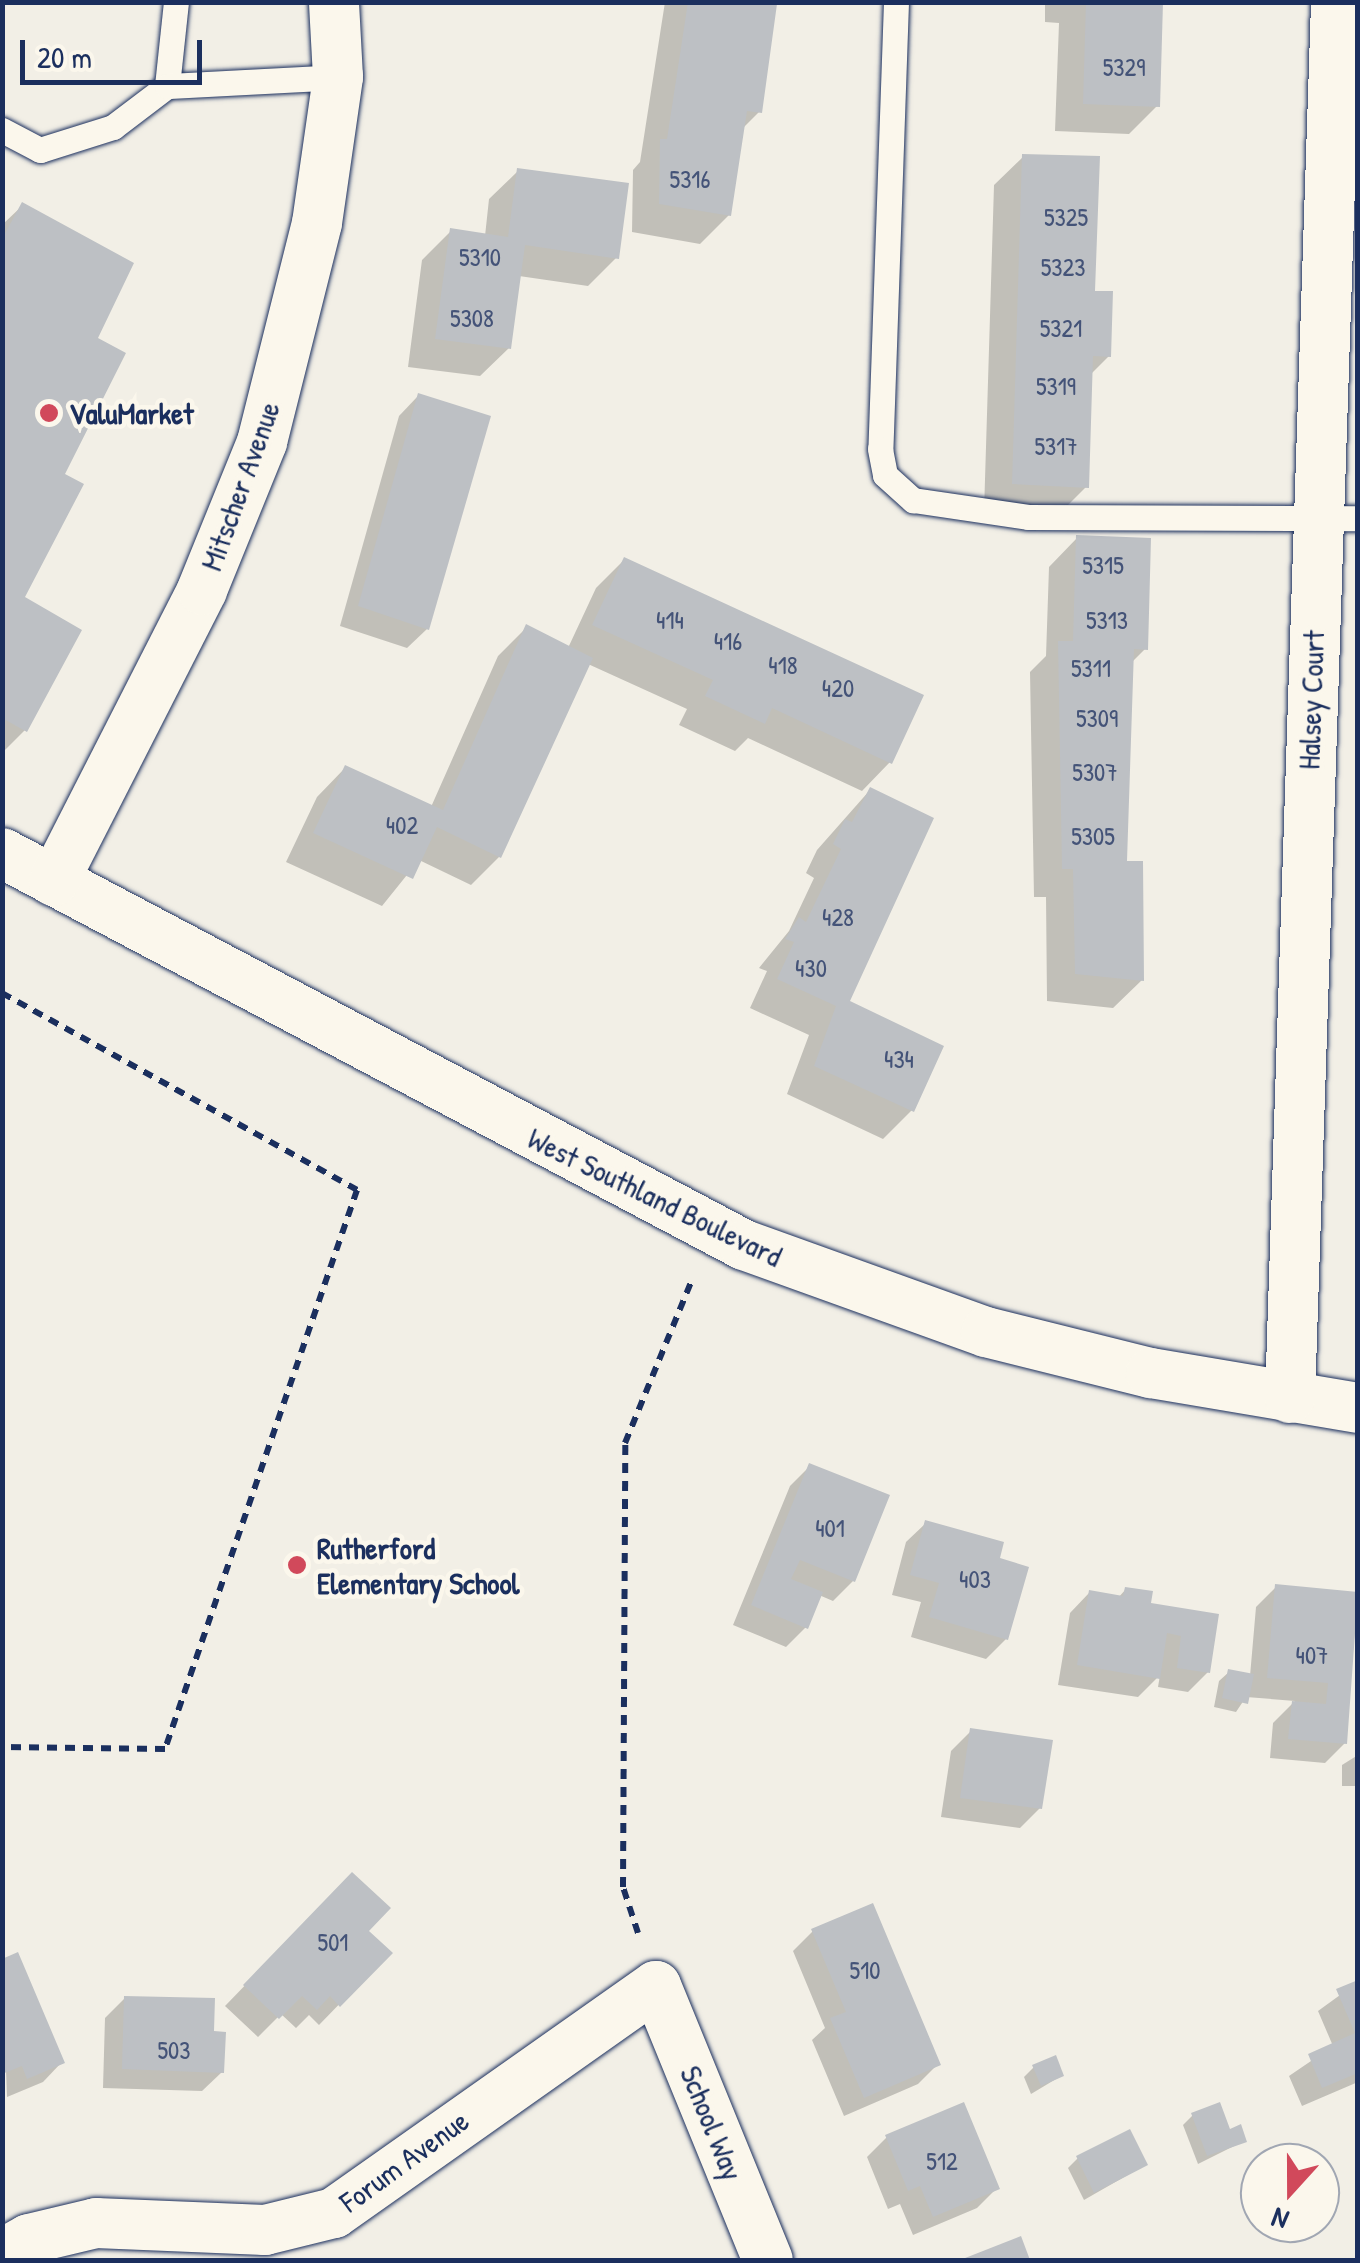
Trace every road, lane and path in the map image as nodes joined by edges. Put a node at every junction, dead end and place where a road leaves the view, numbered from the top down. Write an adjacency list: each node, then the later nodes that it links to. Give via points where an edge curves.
1 (176, 2): 6 (lane)
2 (334, 2): 5 (street, Mitscher Avenue)
3 (896, 2): 8 (lane, via 880,449 885,475 912,500 1028,517)
4 (1336, 2): 8 (street, Halsey Court)
5 (338, 78): 6 (lane); 10 (street, Mitscher Avenue, via 317,223 262,442 202,590)
6 (167, 86): 7 (lane, via 113,126 40,150)
7 (2, 130)
8 (1337, 517): 13 (street, Halsey Court)
9 (2, 852): 10 (street, West Southland Boulevard)
10 (54, 881): 12 (street, West Southland Boulevard)
11 (2, 993): 15 (path, via 357,1190 165,1749)
12 (706, 1227): 13 (street, West Southland Boulevard, via 834,1282 986,1332); 16 (path, via 685,1301 625,1443 623,1887)
13 (1290, 1398): 14 (street, West Southland Boulevard)
14 (1358, 1408)
15 (2, 1747)
16 (656, 1986): 17 (street, Forum Avenue, via 334,2213 265,2230 96,2223 29,2239); 18 (street, School Way)
17 (2, 2254)
18 (768, 2260)

